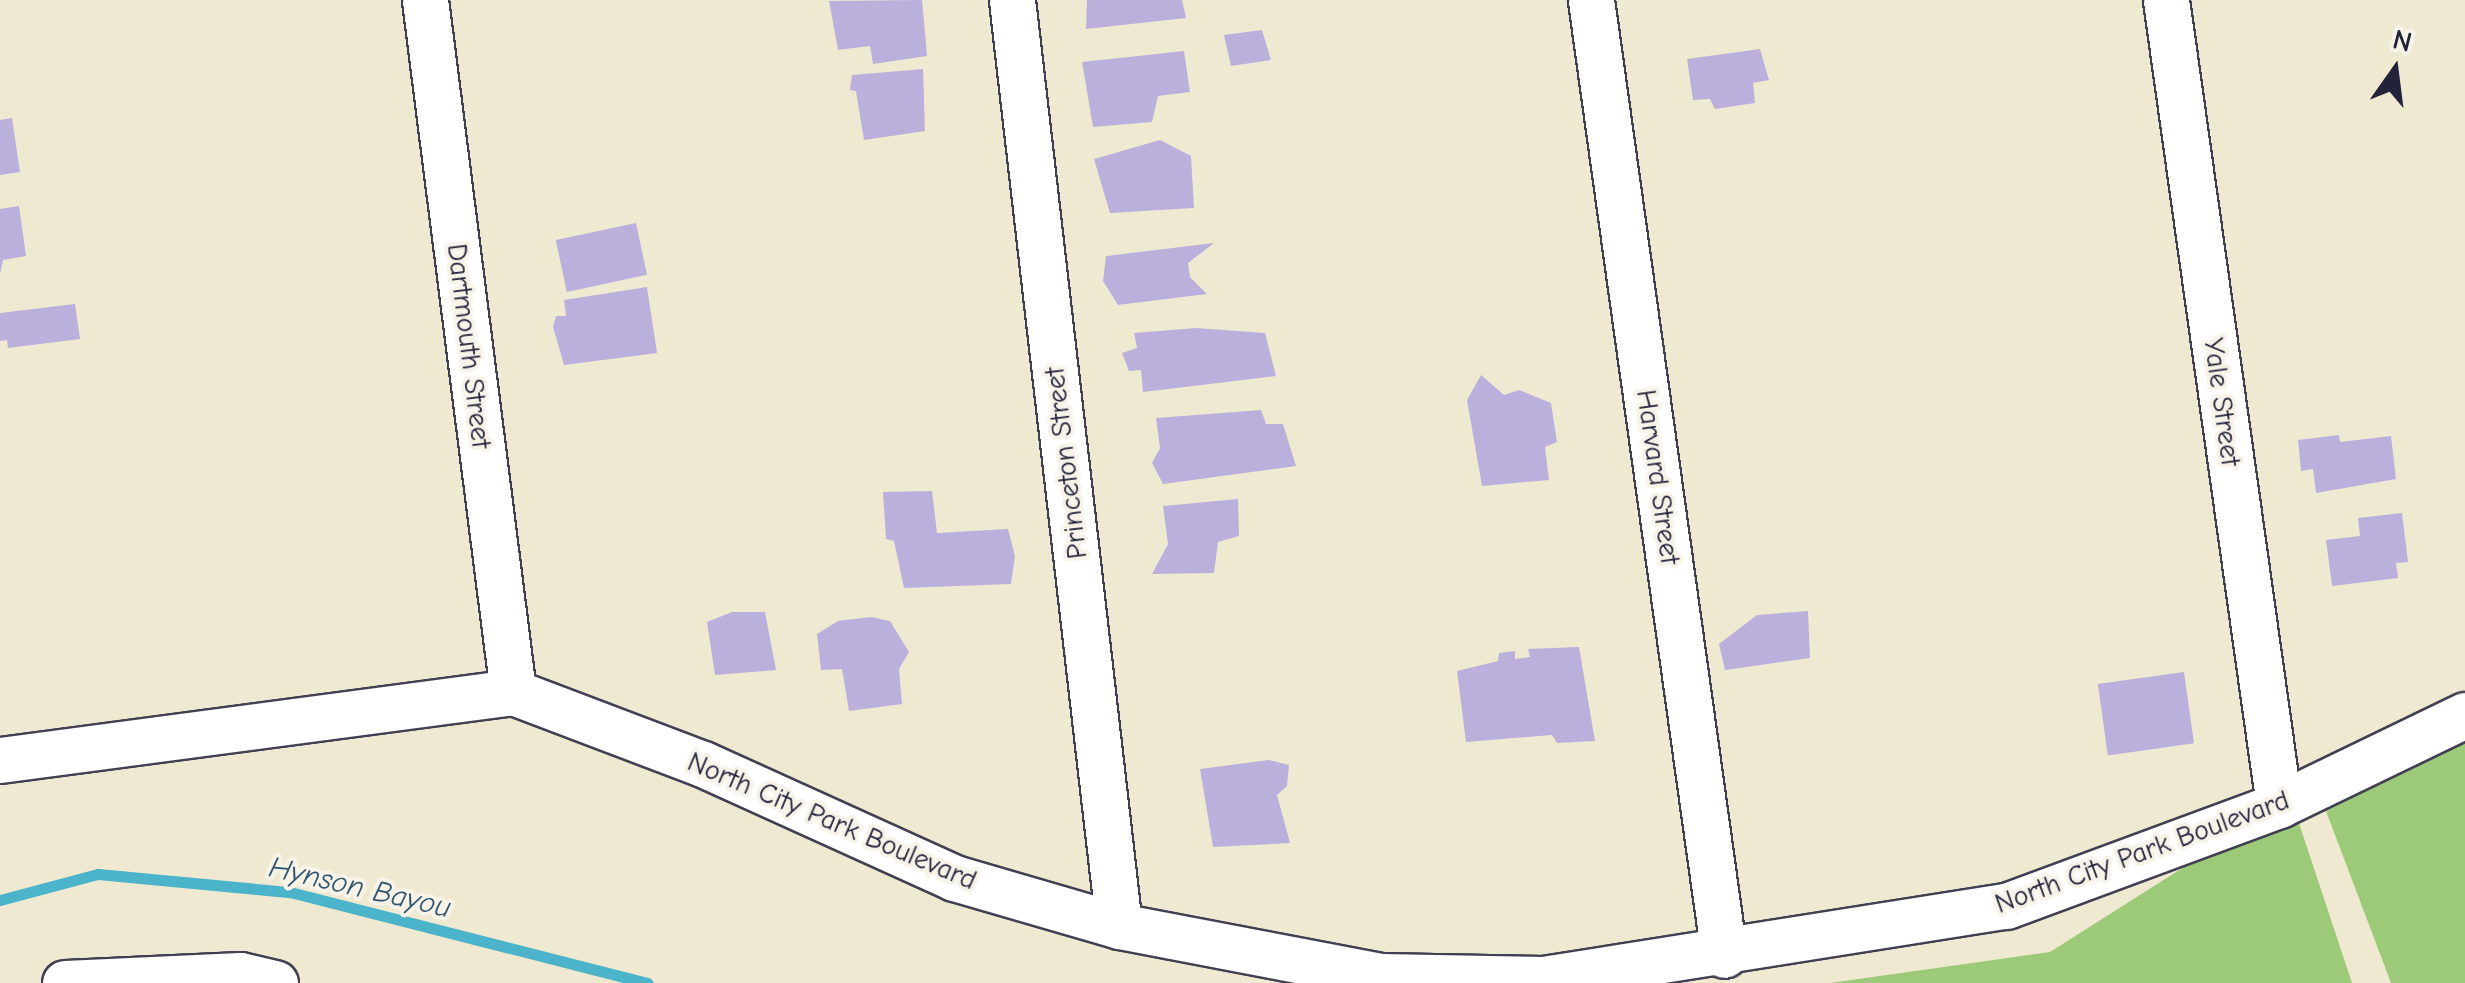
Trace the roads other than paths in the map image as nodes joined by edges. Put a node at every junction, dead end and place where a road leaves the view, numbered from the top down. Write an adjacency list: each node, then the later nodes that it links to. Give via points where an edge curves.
1 (425, 0): 5 (street, Dartmouth Street)
2 (1012, 0): 9 (street, Princeton Street)
3 (1591, 0): 10 (street, Harvard Street)
4 (2166, 0): 8 (street, Yale Street)
5 (514, 692): 7 (street, North City Park Boulevard); 9 (street, North City Park Boulevard, via 702,764 954,878)
6 (2465, 715): 8 (street, North City Park Boulevard)
7 (0, 760)
8 (2279, 805): 10 (street, North City Park Boulevard, via 2006,906)
9 (1119, 926): 10 (street, North City Park Boulevard, via 1381,976 1544,980)
10 (1724, 954)
11 (65, 983): 12 (street, via 240,975)
12 (275, 983)

